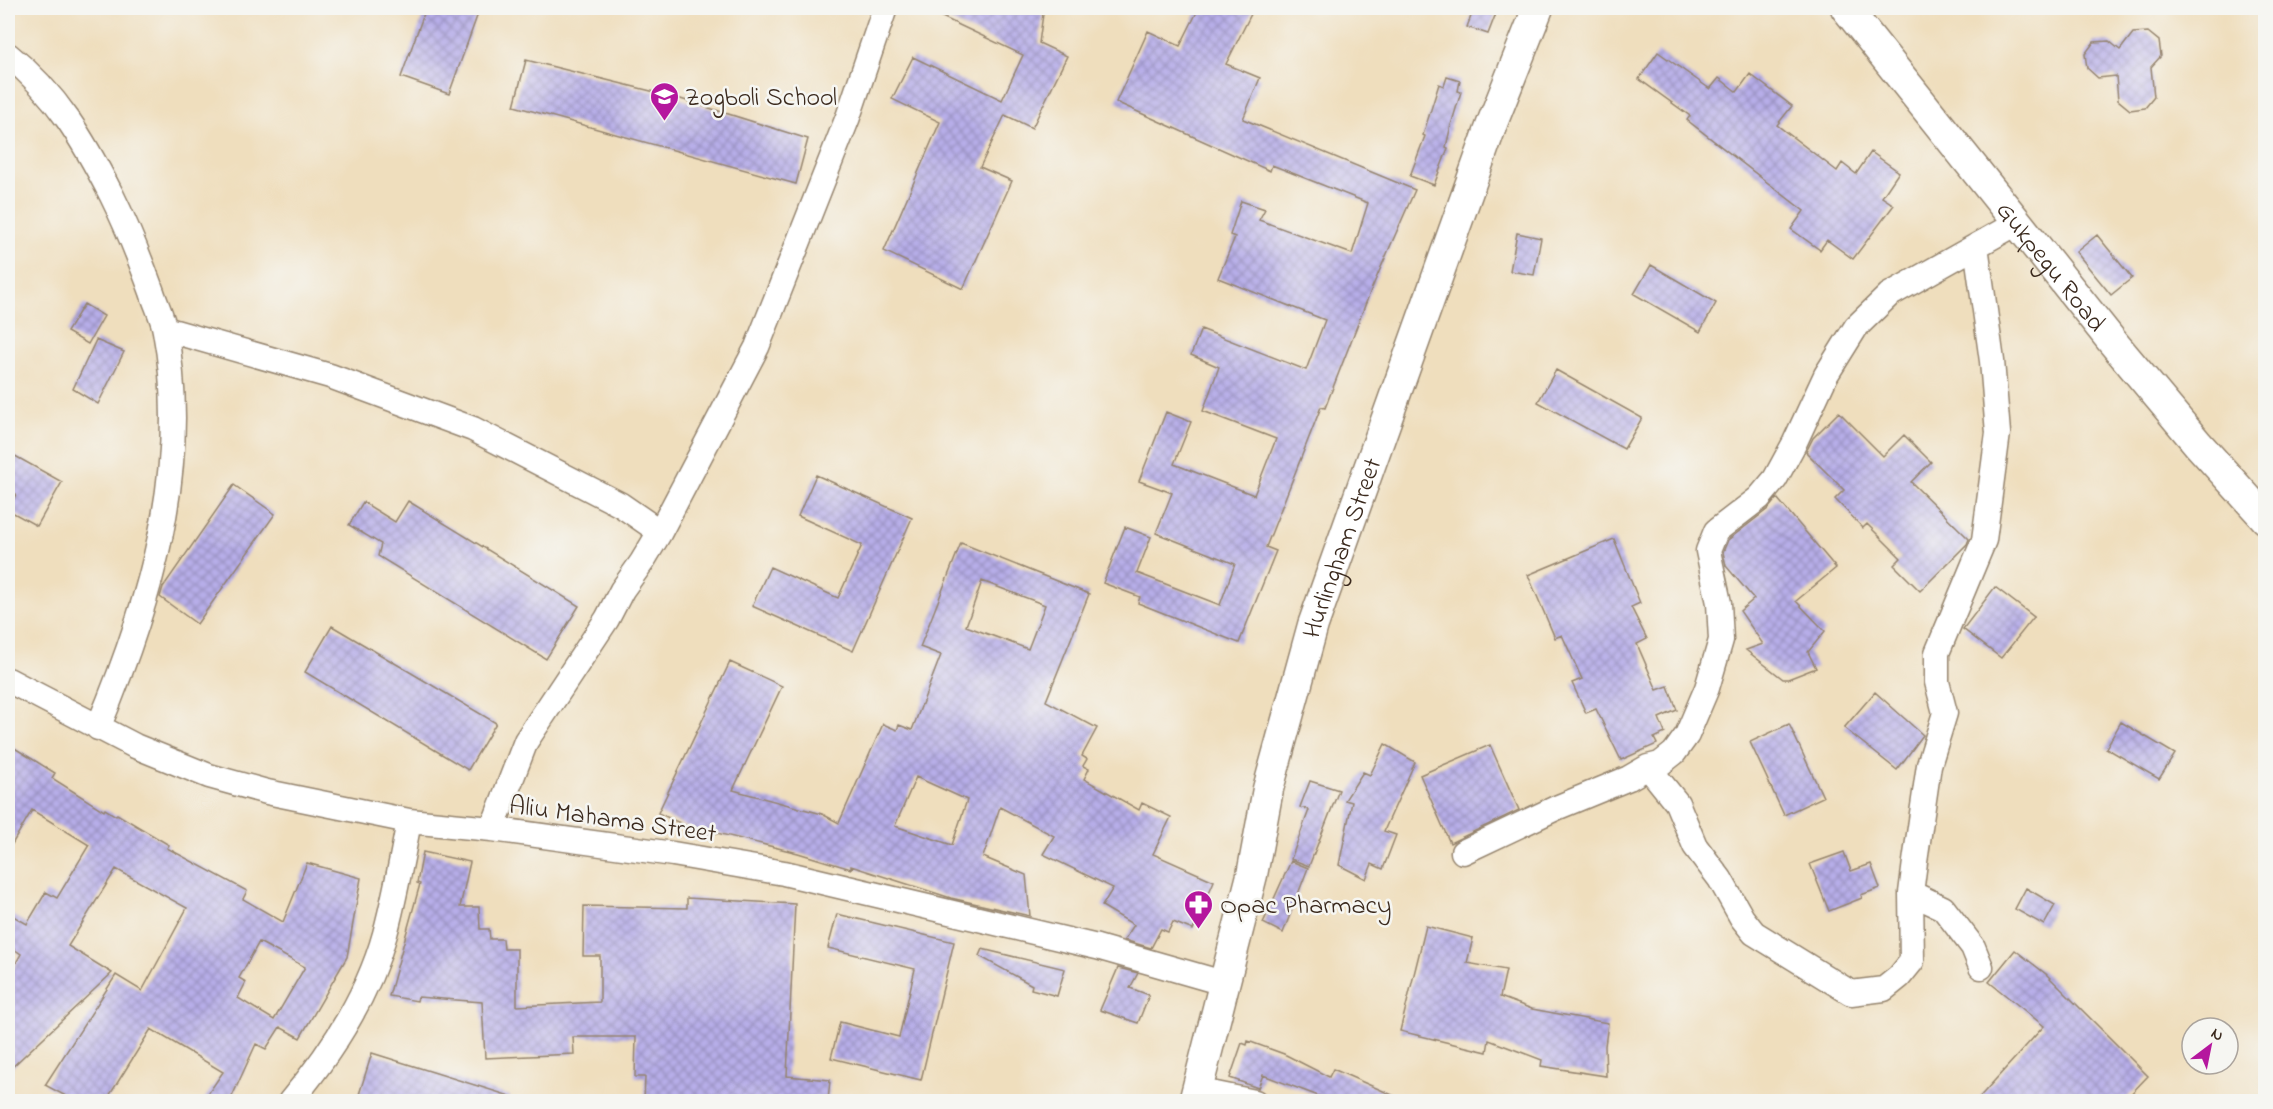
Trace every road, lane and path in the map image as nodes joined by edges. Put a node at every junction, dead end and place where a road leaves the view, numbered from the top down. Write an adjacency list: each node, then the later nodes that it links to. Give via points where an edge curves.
1 (885, 8): 9 (street, via 848,117 757,347)
2 (1538, 8): 18 (street, Hurlingham Street, via 1485,143 1313,625 1268,789 1252,875)
3 (1846, 8): 5 (street, Gukpegu Road)
4 (8, 56): 7 (street, via 52,96 77,133 133,239)
5 (2017, 223): 6 (street); 8 (street, Gukpegu Road, via 2118,349)
6 (1976, 246): 12 (street, via 1889,295 1856,327 1826,375 1775,479 1759,498 1716,531 1708,551 1719,603 1721,640 1687,735 1674,753 1660,764); 16 (street, via 1998,433 1984,540 1937,652 1937,682 1945,712 1929,765)
7 (165, 329): 9 (street, via 330,376 472,429 621,505); 11 (street, via 171,378 171,479 136,629)
8 (2265, 519)
9 (660, 532): 14 (street, via 526,741)
10 (8, 680): 11 (street, Aliu Mahama Street)
11 (98, 728): 13 (street, Aliu Mahama Street, via 209,776)
12 (1648, 767): 15 (street); 16 (street, via 1677,803 1695,846 1754,933 1851,993 1884,989 1912,961)
13 (409, 821): 14 (street, Aliu Mahama Street); 20 (street, via 385,936 375,963 341,1033)
14 (492, 829): 18 (street, Aliu Mahama Street, via 784,873 1096,947)
15 (1463, 852)
16 (1911, 893): 17 (street, via 1943,908 1973,947)
17 (1981, 967)
18 (1223, 983): 19 (street, Hurlingham Street)
19 (1195, 1096): 21 (street)
20 (290, 1101)
21 (1255, 1101)

